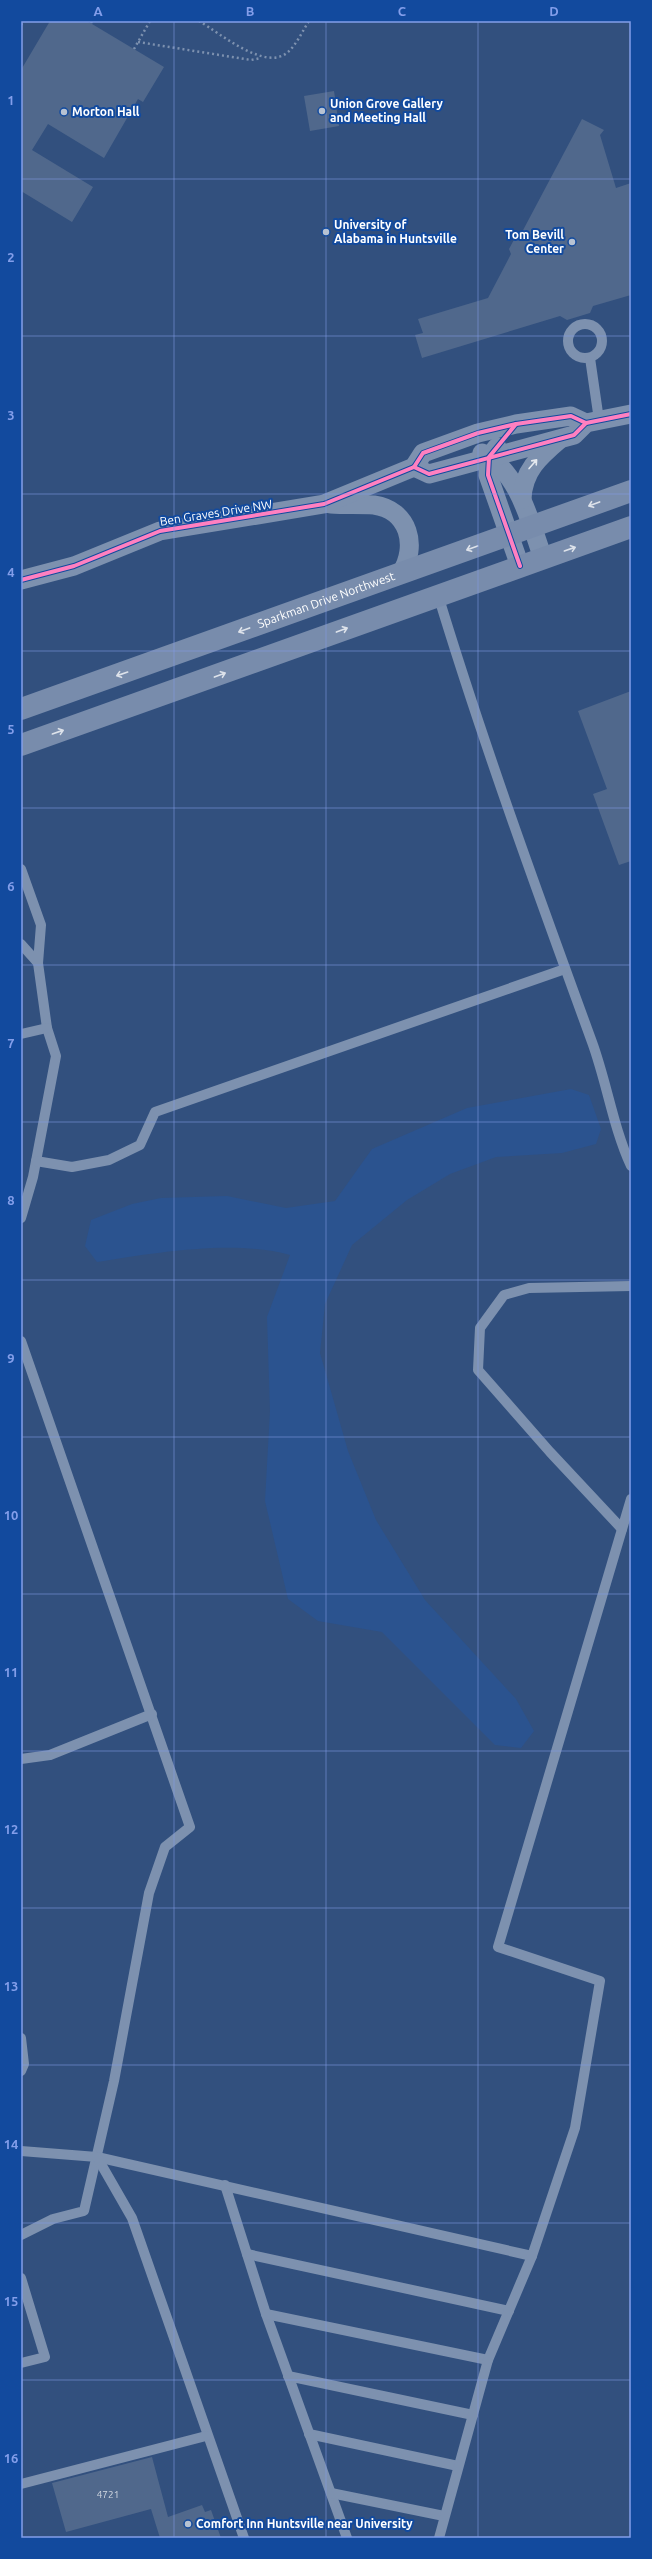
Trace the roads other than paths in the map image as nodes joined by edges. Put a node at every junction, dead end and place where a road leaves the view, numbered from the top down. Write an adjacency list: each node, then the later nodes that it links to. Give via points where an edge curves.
1 (590, 358): 3 (lane)
2 (631, 414): 3 (street)
3 (592, 422): 4 (street, Ben Graves Drive NW, via 571,416); 5 (street, via 574,435)
4 (516, 424): 6 (street, Ben Graves Drive NW); 7 (street)
5 (560, 438): 7 (street); 10 (street, one-way to 5, via 523,482 529,469)
6 (456, 440): 7 (street); 8 (street, Ben Graves Drive NW, via 423,453)
7 (489, 457): 8 (street, via 429,474); 10 (street, via 502,469); 14 (street, via 488,475)
8 (414, 467): 11 (street, Ben Graves Drive NW)
9 (631, 491): 12 (main road, Sparkman Drive Northwest, one-way to 12)
10 (522, 499): 12 (street)
11 (324, 504): 17 (street, via 374,506 389,510 399,517 410,538 408,562); 18 (street, Ben Graves Drive NW, via 160,531 74,566)
12 (531, 526): 14 (main road, Sparkman Drive Northwest); 15 (street)
13 (631, 527): 15 (main road, one-way to 13)
14 (509, 534): 16 (street); 17 (main road, Sparkman Drive Northwest, one-way to 17)
15 (543, 558): 16 (main road)
16 (520, 566): 19 (main road)
17 (401, 573): 20 (main road, Sparkman Drive Northwest, one-way to 20)
18 (21, 580)
19 (438, 595): 21 (main road, one-way to 19); 25 (lane, via 469,696)
20 (21, 709)
21 (21, 745)
22 (21, 869): 24 (lane, via 41,925)
23 (21, 944): 24 (lane)
24 (38, 963): 26 (lane)
25 (565, 969): 28 (lane, via 155,1112 140,1145 109,1160 72,1167); 29 (lane, via 602,1067 623,1148)
26 (47, 1028): 27 (lane); 28 (lane, via 56,1056)
27 (21, 1034)
28 (36, 1162): 30 (lane)
29 (631, 1166)
30 (21, 1218)
31 (631, 1286): 34 (lane, via 529,1288 504,1295 480,1328 478,1370)
32 (21, 1341): 35 (lane)
33 (631, 1500): 34 (lane)
34 (622, 1529): 44 (lane, via 498,1947 600,1981 575,2128)
35 (152, 1714): 36 (lane, via 50,1754); 40 (lane, via 190,1827 165,1847 149,1893)
36 (21, 1759)
37 (21, 2038): 38 (lane, via 24,2064)
38 (21, 2071)
39 (21, 2151): 40 (lane)
40 (98, 2157): 41 (lane); 42 (lane, via 84,2211 53,2219); 53 (lane, via 132,2218)
41 (225, 2185): 43 (lane); 44 (lane)
42 (21, 2235)
43 (247, 2254): 46 (lane); 47 (lane)
44 (532, 2256): 46 (lane)
45 (21, 2278): 49 (lane, via 45,2357)
46 (509, 2311): 48 (lane)
47 (266, 2314): 48 (lane); 50 (lane)
48 (488, 2360): 51 (lane)
49 (21, 2363)
50 (288, 2376): 51 (lane); 52 (lane)
51 (473, 2415): 54 (lane)
52 (309, 2434): 54 (lane); 56 (lane)
53 (206, 2436): 55 (lane); 58 (lane)
54 (458, 2466): 57 (lane)
55 (21, 2484)
56 (330, 2493): 57 (lane); 59 (lane)
57 (444, 2516): 60 (lane)
58 (244, 2538)
59 (347, 2538)
60 (439, 2538)

